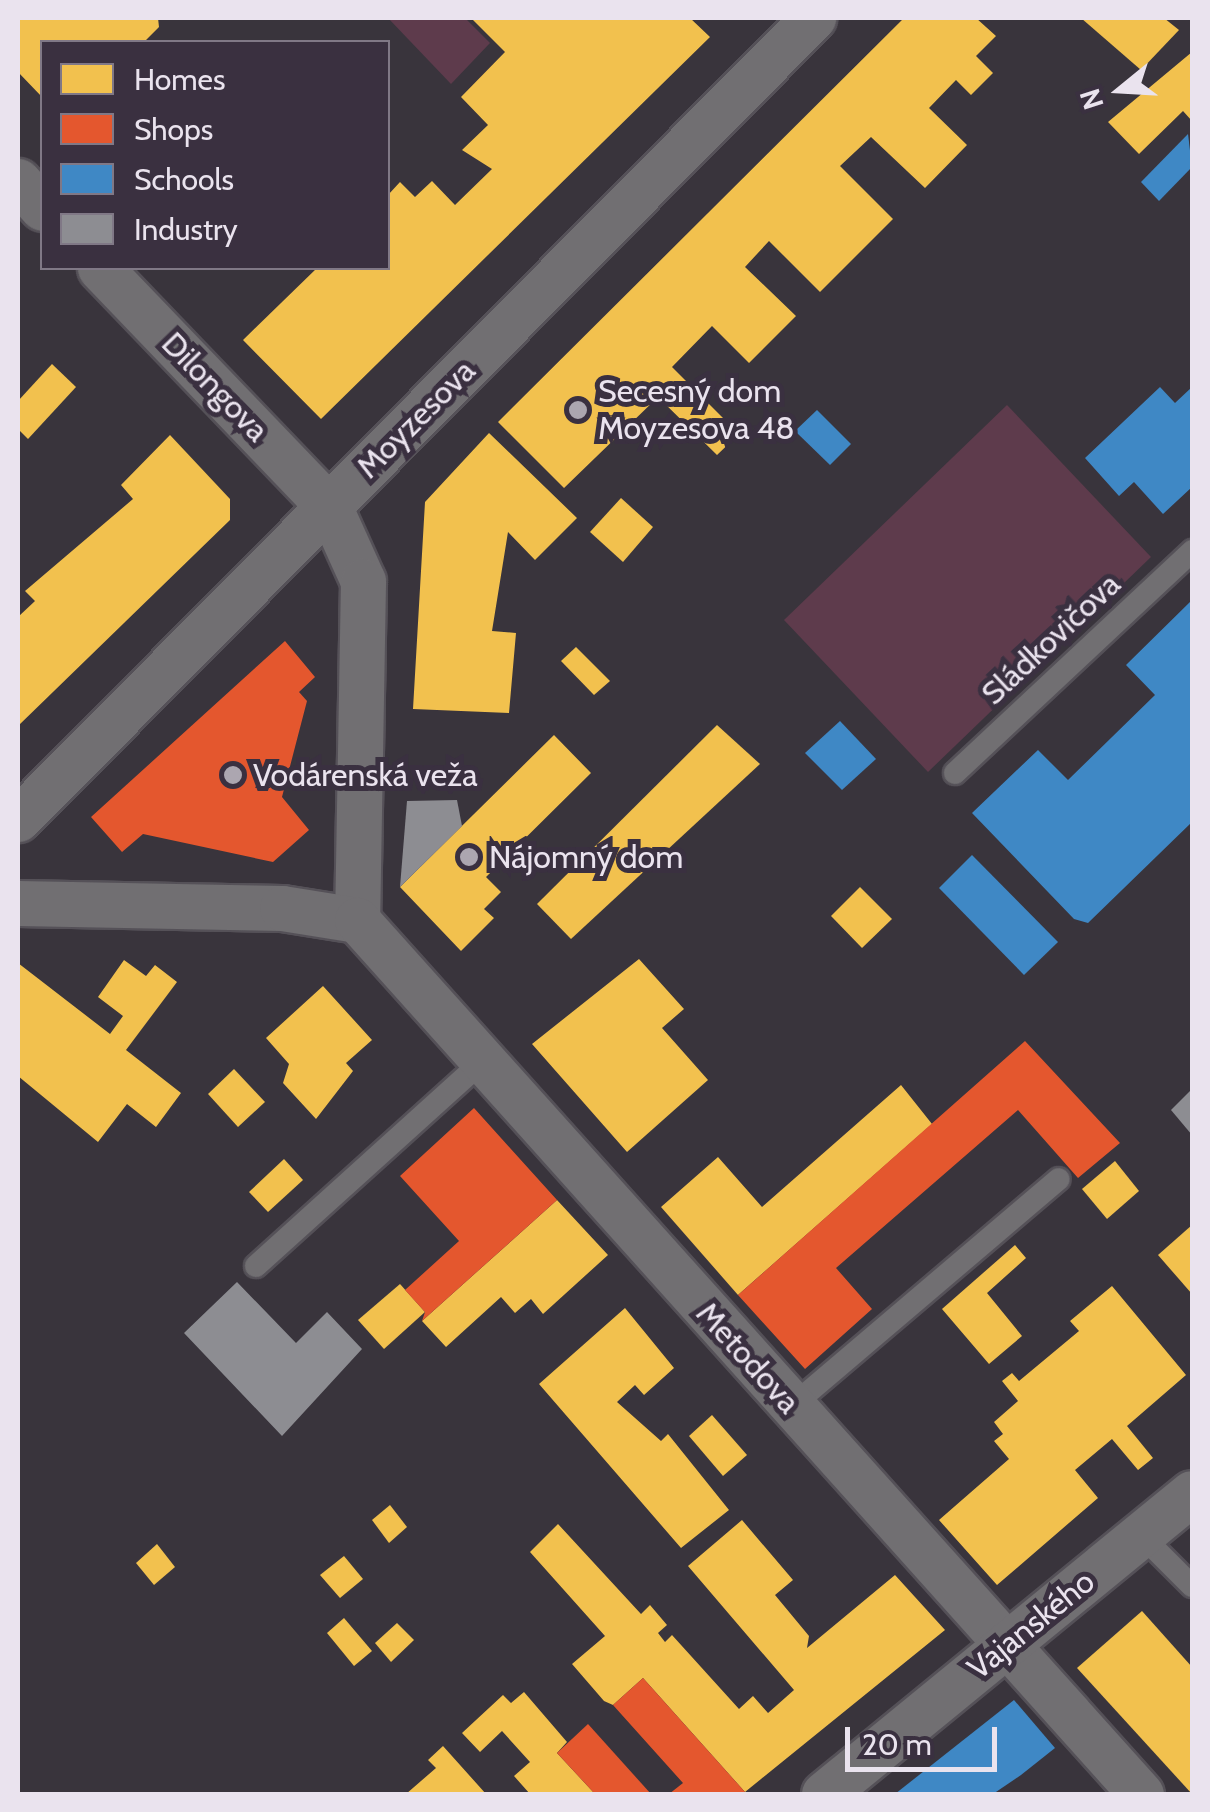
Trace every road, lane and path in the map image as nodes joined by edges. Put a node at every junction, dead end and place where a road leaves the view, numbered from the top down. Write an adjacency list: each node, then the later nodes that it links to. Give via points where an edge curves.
1 (813, 18): 5 (street, Moyzesova)
2 (18, 182): 3 (street)
3 (40, 206)
4 (102, 270): 5 (street, Dilongova)
5 (330, 508): 8 (street, Moyzesova); 10 (street, Dilongova, via 364,581)
6 (1192, 551): 7 (lane, Sládkovičova)
7 (955, 773)
8 (18, 819)
9 (18, 903): 10 (street, via 282,908)
10 (356, 920): 11 (street, Metodova)
11 (483, 1061): 13 (lane); 14 (street, Metodova)
12 (1059, 1178): 14 (lane)
13 (256, 1266)
14 (792, 1406): 18 (street, Metodova)
15 (1192, 1493): 16 (street, Vajanského)
16 (1142, 1535): 17 (lane); 18 (street, Vajanského)
17 (1192, 1586)
18 (1005, 1646): 19 (street, Vajanského); 20 (street, Metodova)
19 (824, 1794)
20 (1141, 1794)

